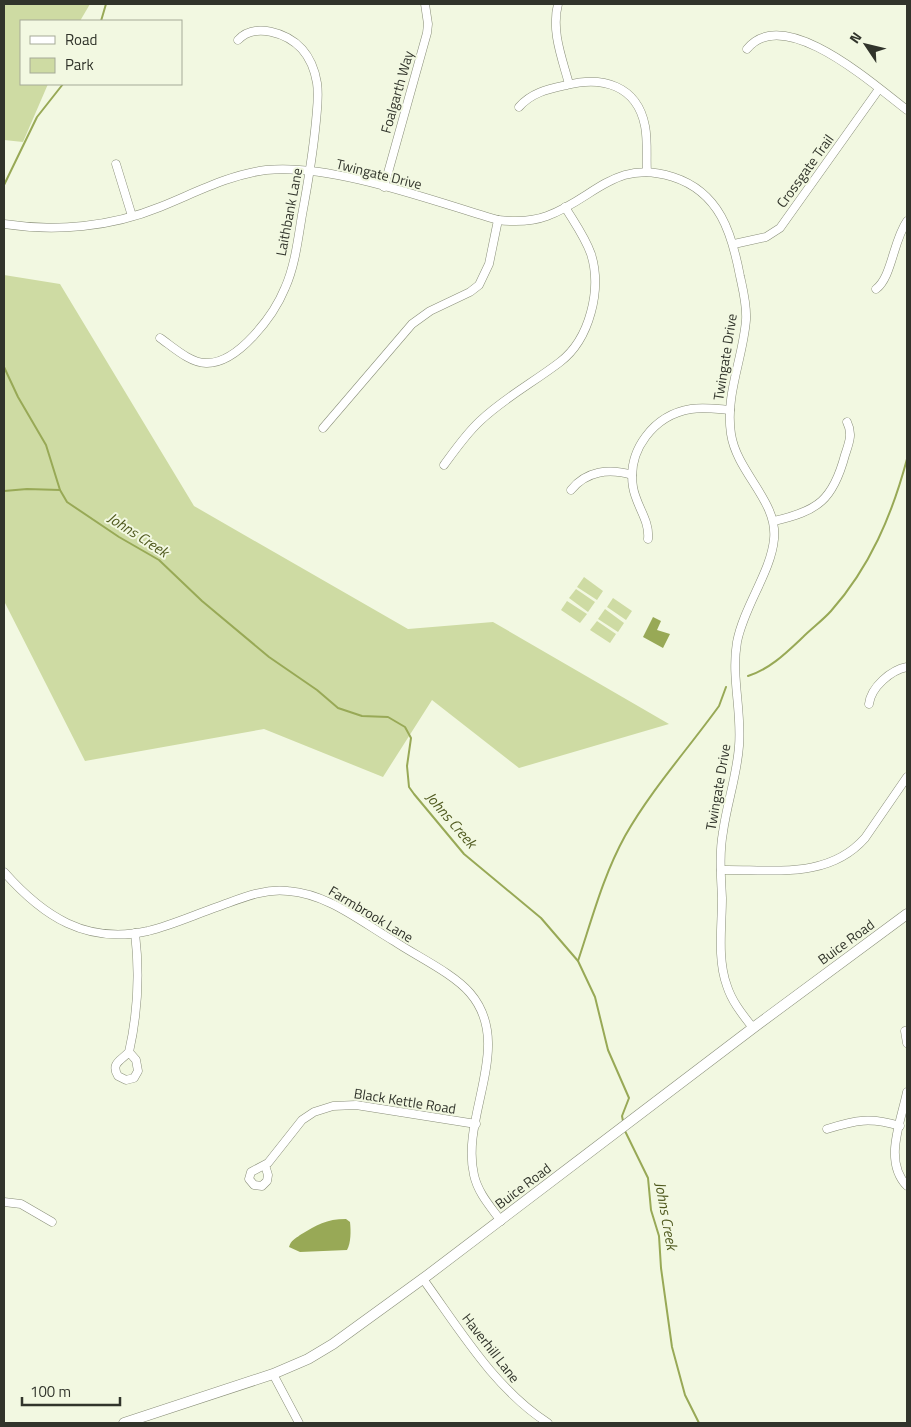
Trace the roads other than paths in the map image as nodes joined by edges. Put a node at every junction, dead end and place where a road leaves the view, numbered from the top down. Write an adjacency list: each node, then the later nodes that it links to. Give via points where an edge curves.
1 (425, 4): 12 (street, Foalgarth Way, via 427,33)
2 (558, 4): 5 (street, via 556,37)
3 (238, 40): 10 (street, Laithbank Lane, via 245,33 267,32 297,45 310,61 318,92)
4 (747, 49): 6 (street, via 756,40 768,36 801,39 823,49)
5 (569, 84): 7 (street, via 535,93); 11 (street, via 587,80 604,82 620,88 633,100 645,125)
6 (879, 89): 8 (street); 18 (street, Crossgate Trail, via 780,228 766,237)
7 (519, 107)
8 (907, 110)
9 (116, 164): 14 (street)
10 (310, 171): 12 (street, Twingate Drive); 14 (street, Twingate Drive, via 268,170 240,175); 20 (street, Laithbank Lane, via 295,255 285,288 270,314 246,344 226,358 205,363 191,359)
11 (647, 172): 13 (street, Twingate Drive, via 610,180); 18 (street, Twingate Drive, via 676,178 702,193 722,216)
12 (384, 187): 15 (street, Twingate Drive)
13 (565, 207): 15 (street, Twingate Drive, via 549,216 532,220); 24 (street, via 586,241 594,268 594,295 583,333 562,361 480,420)
14 (132, 216): 17 (street, Twingate Drive, via 112,222 64,227)
15 (498, 220): 23 (street, via 489,264 479,285 430,310 412,324)
16 (907, 221): 19 (street, via 896,241 885,279)
17 (4, 224)
18 (734, 244): 21 (street, Twingate Drive, via 746,316)
19 (876, 289)
20 (160, 338)
21 (730, 410): 25 (street, via 691,409 676,412 662,420 640,444); 27 (street, Twingate Drive, via 737,455)
22 (847, 422): 27 (street, via 851,436 840,476 831,492 809,511)
23 (323, 428)
24 (444, 465)
25 (632, 475): 26 (street, via 596,472); 28 (street, via 634,496 648,527)
26 (570, 490)
27 (774, 521): 32 (street, Twingate Drive, via 771,557 748,608 737,643 734,675 740,745 722,834)
28 (648, 538)
29 (907, 667): 30 (street, via 897,670 876,687 870,694)
30 (869, 704)
31 (907, 777): 32 (street, via 865,838 838,861 812,869)
32 (721, 870): 36 (street, Twingate Drive, via 724,975 732,999)
33 (4, 872): 35 (street, Farmbrook Lane, via 35,904 69,924 105,933)
34 (907, 914): 36 (street, Buice Road)
35 (135, 933): 39 (street, via 139,993); 41 (street, Farmbrook Lane, via 267,891 302,892 334,904 457,981 478,1002 486,1021 489,1042)
36 (753, 1028): 47 (street, Buice Road)
37 (906, 1031): 38 (street)
38 (907, 1043)
39 (130, 1052)
40 (907, 1092): 42 (street)
41 (476, 1124): 44 (street, Black Kettle Road, via 356,1105 332,1106 314,1112 297,1124); 47 (street, Farmbrook Lane, via 472,1155 474,1176 482,1195)
42 (900, 1126): 43 (street, via 866,1119); 45 (street, via 894,1157 897,1170)
43 (827, 1130)
44 (265, 1165)
45 (907, 1186)
46 (4, 1202): 48 (street, via 21,1204)
47 (501, 1221): 49 (street, Buice Road)
48 (52, 1222)
49 (422, 1279): 50 (street, Buice Road, via 333,1344); 53 (street, Haverhill Lane, via 493,1374 525,1406)
50 (274, 1374): 51 (street, Buice Road); 52 (street)
51 (124, 1423)
52 (299, 1423)
53 (548, 1423)

